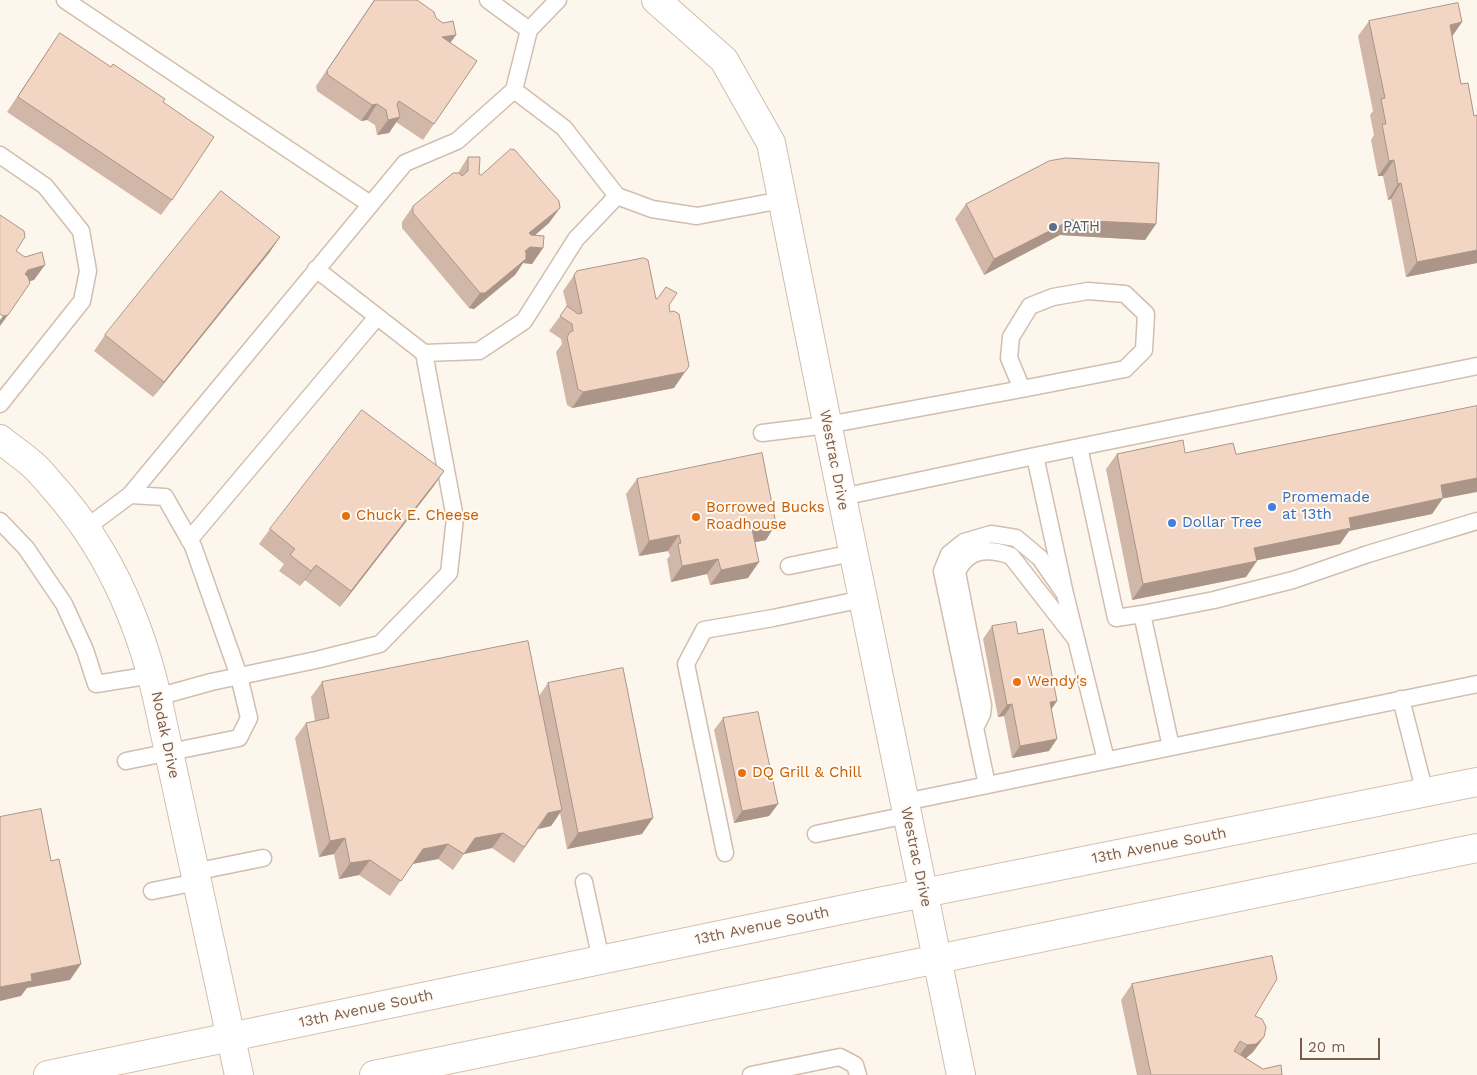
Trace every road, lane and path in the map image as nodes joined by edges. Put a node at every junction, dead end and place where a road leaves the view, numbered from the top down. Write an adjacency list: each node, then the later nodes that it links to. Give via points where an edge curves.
1 (65, 0): 10 (lane)
2 (488, 0): 5 (lane)
3 (558, 0): 5 (lane)
4 (656, 0): 9 (main road, Westrac Drive, via 724,60 770,143)
5 (529, 30): 6 (lane)
6 (514, 90): 8 (lane, via 564,128); 10 (lane, via 457,141 405,163)
7 (0, 155): 16 (lane, via 45,186 81,231 88,271 82,301)
8 (616, 196): 9 (lane, via 652,209 697,216); 13 (lane, via 576,239 524,322 479,352)
9 (782, 200): 17 (main road, Westrac Drive)
10 (370, 204): 11 (lane)
11 (316, 269): 12 (lane); 22 (lane)
12 (377, 317): 13 (lane); 27 (lane)
13 (424, 353): 34 (lane, via 455,518 449,573 380,644)
14 (1477, 366): 20 (lane)
15 (1022, 389): 15 (lane, via 1125,370 1144,350 1146,314 1125,294 1088,291 1053,297 1030,306 1011,337 1009,358); 17 (lane)
16 (0, 404)
17 (827, 425): 18 (lane); 23 (main road, Westrac Drive)
18 (762, 432)
19 (0, 440): 26 (main road, Nodak Drive, via 34,466)
20 (1079, 447): 21 (lane); 32 (lane, via 1116,618)
21 (1035, 456): 23 (lane); 30 (lane)
22 (130, 495): 26 (lane); 27 (lane, via 165,497)
23 (842, 497): 28 (main road, Westrac Drive)
24 (0, 521): 36 (lane, via 26,548 64,604 96,684)
25 (1477, 521): 32 (lane, via 1293,580)
26 (86, 528): 36 (main road, Nodak Drive, via 119,584 138,628)
27 (189, 540): 34 (lane)
28 (853, 552): 29 (lane); 31 (main road, Westrac Drive)
29 (790, 566)
30 (1065, 594): 33 (lane); 38 (lane, via 1040,558 1016,538 990,534 964,542 948,554 942,571)
31 (864, 599): 46 (main road, Westrac Drive); 49 (lane, via 704,630 686,664)
32 (1142, 614): 39 (lane)
33 (1075, 638): 38 (lane, via 1011,556 985,551 971,555 961,563 957,572 983,705); 41 (lane)
34 (239, 676): 36 (lane, via 211,682); 40 (lane, via 250,718 238,738)
35 (1477, 684): 37 (lane)
36 (155, 686): 40 (main road, Nodak Drive)
37 (1401, 699): 39 (lane); 45 (lane)
38 (975, 728): 44 (lane)
39 (1171, 747): 41 (lane)
40 (169, 752): 42 (lane); 51 (main road, Nodak Drive)
41 (1106, 760): 44 (lane)
42 (126, 761)
43 (1477, 782): 45 (main road, 13th Avenue South)
44 (987, 785): 46 (lane)
45 (1424, 793): 54 (main road, 13th Avenue South)
46 (906, 808): 47 (lane); 54 (main road, Westrac Drive)
47 (816, 834)
48 (1477, 848): 55 (main road)
49 (725, 853)
50 (263, 858): 51 (lane)
51 (196, 877): 53 (lane); 57 (main road, Nodak Drive)
52 (584, 882): 56 (lane)
53 (152, 891)
54 (923, 893): 55 (main road, Westrac Drive); 56 (main road, 13th Avenue South)
55 (937, 959): 62 (main road); 64 (main road, Westrac Drive)
56 (600, 960): 57 (main road, 13th Avenue South)
57 (231, 1037): 60 (main road, 13th Avenue South); 61 (main road, Nodak Drive)
58 (856, 1070): 59 (lane, via 840,1057)
59 (777, 1072): 63 (lane)
60 (48, 1075)
61 (239, 1075)
62 (374, 1075)
63 (751, 1075)
64 (961, 1075)

